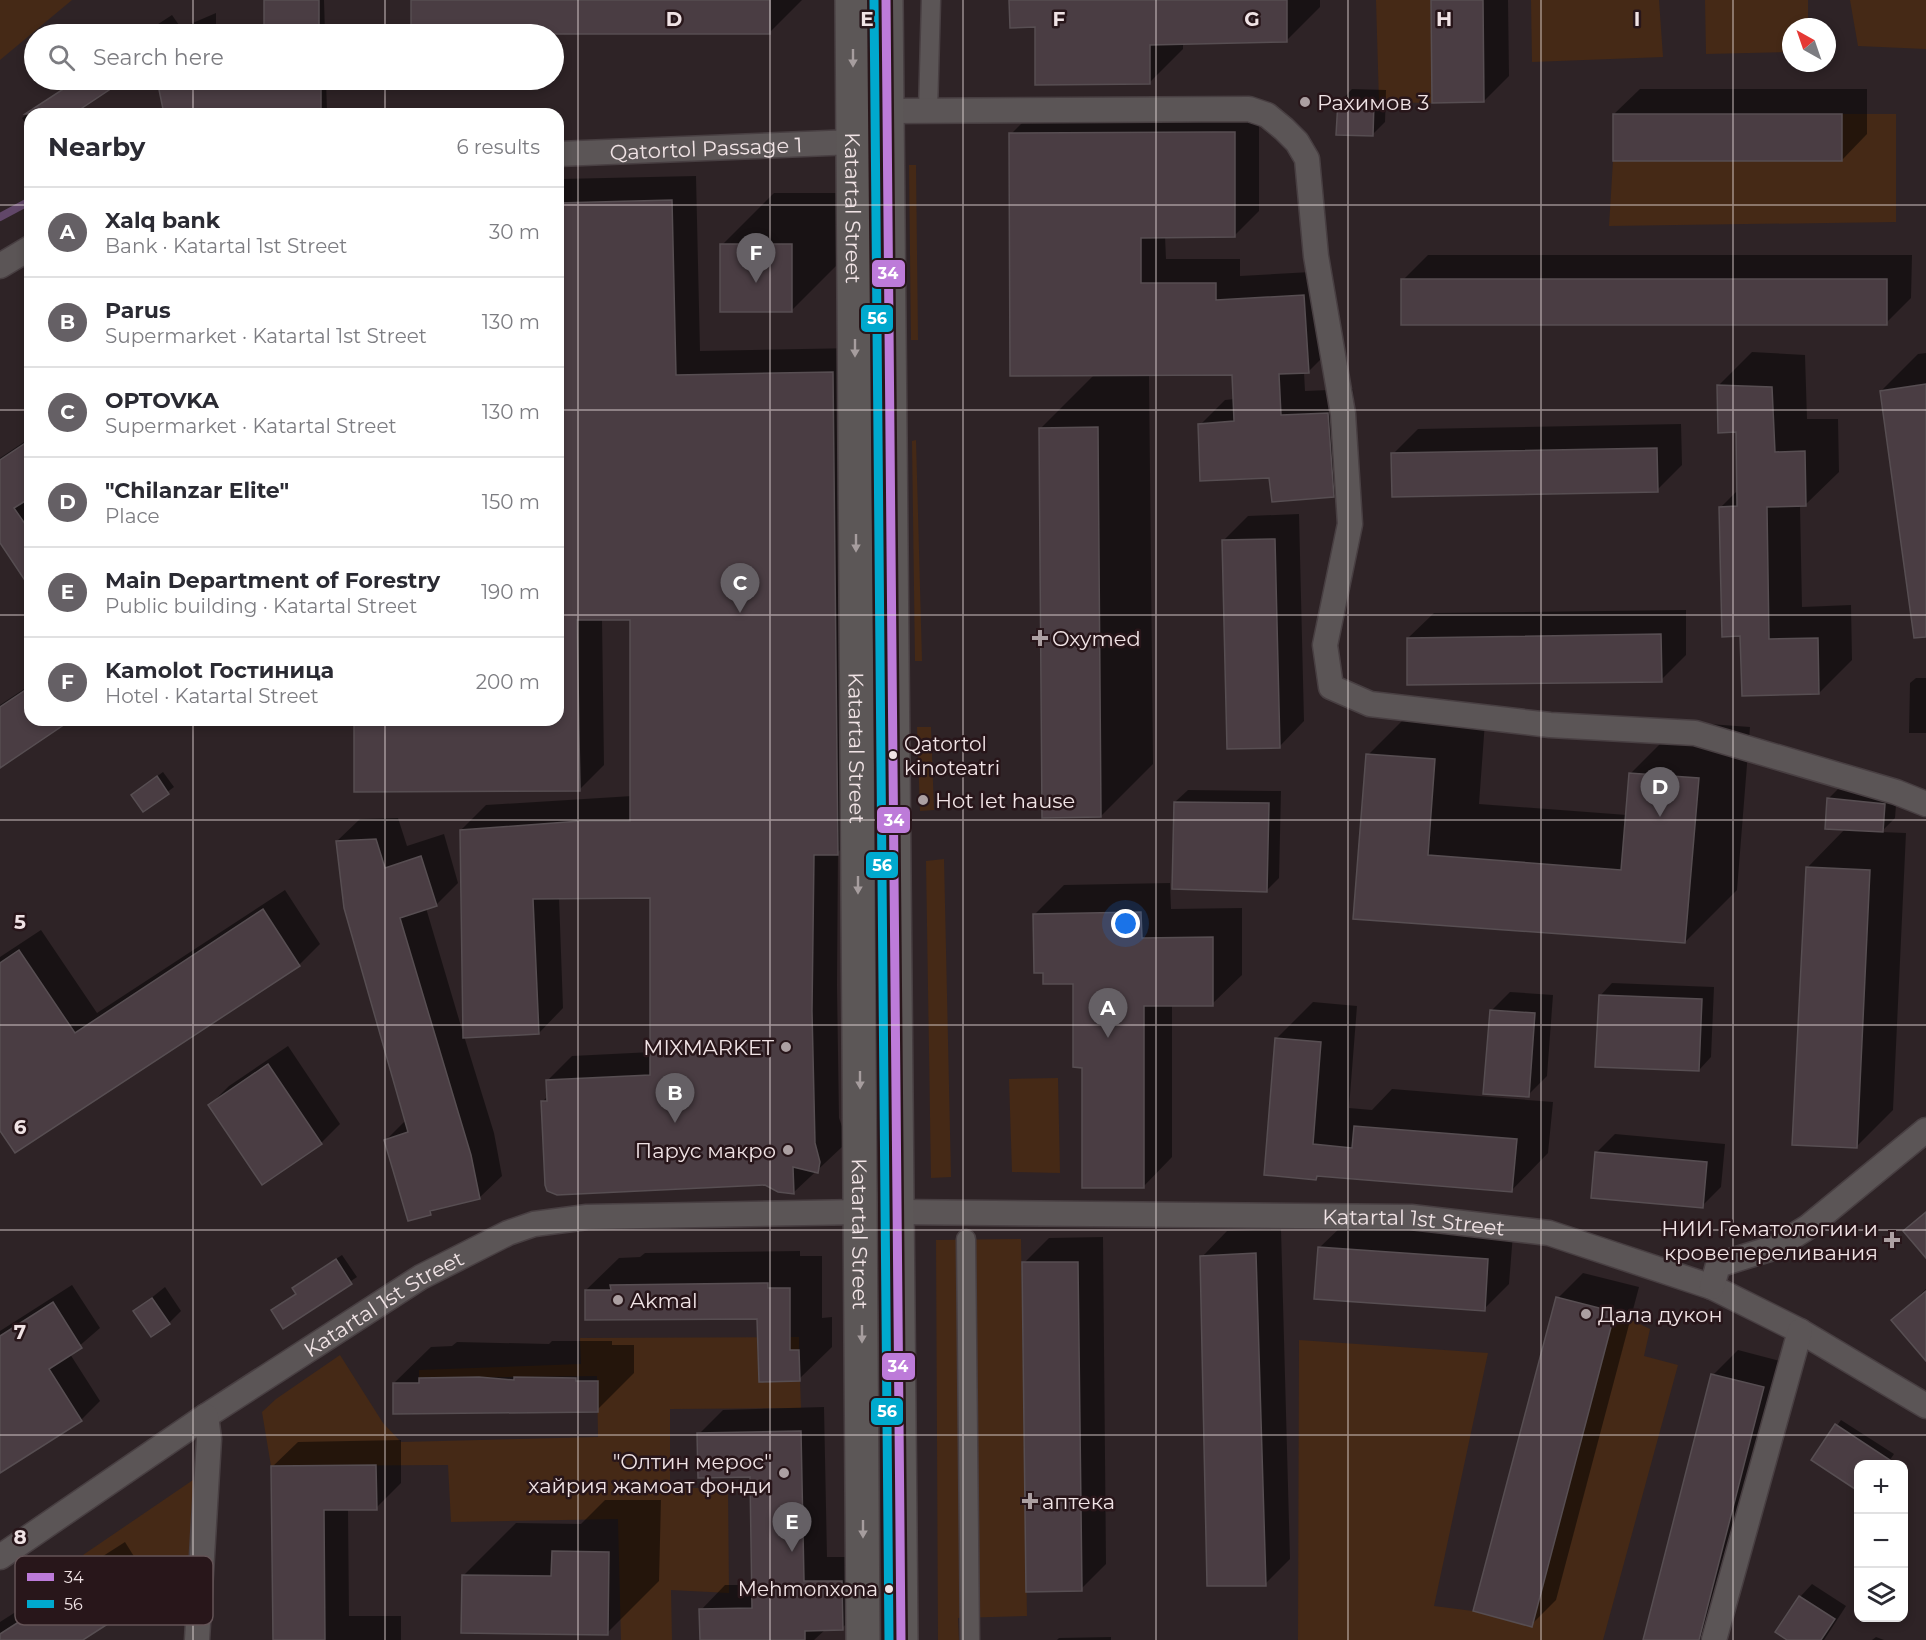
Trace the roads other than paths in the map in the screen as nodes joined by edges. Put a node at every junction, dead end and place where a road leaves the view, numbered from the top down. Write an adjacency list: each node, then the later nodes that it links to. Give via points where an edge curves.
1 (852, 0): 6 (main road, Katartal Street, one-way to 6)
2 (886, 0): 5 (main road, Katartal Street)
3 (931, 0): 4 (street)
4 (928, 111): 5 (street); 10 (street, via 1250,109 1267,115 1297,142 1307,159 1317,256 1343,414 1350,524 1325,645 1331,687 1370,704 1550,725 1695,733)
5 (887, 126): 6 (main road); 11 (main road, Katartal Street)
6 (853, 127): 7 (street, Qatortol Passage 1); 12 (main road, Katartal Street, one-way to 12)
7 (564, 153)
8 (24, 252): 9 (street)
9 (0, 266)
10 (1926, 804)
11 (894, 840): 12 (main road); 15 (main road, Katartal Street)
12 (858, 841): 14 (main road, Katartal Street, one-way to 14)
13 (1926, 1130): 17 (street, via 1808,1227 1776,1246 1718,1265)
14 (861, 1212): 15 (main road, Katartal 1st Street); 20 (street, via 605,1217 521,1228 421,1277); 25 (main road, Katartal Street, one-way to 25)
15 (898, 1212): 17 (street, Katartal 1st Street, via 1272,1214 1472,1222 1549,1233); 26 (main road, Katartal Street)
16 (966, 1239): 27 (street)
17 (1712, 1287): 18 (street, Katartal 1st Street)
18 (1800, 1331): 19 (street, Katartal 1st Street); 28 (street)
19 (1926, 1406)
20 (206, 1416): 21 (street, via 209,1439); 22 (street)
21 (202, 1556)
22 (0, 1557)
23 (198, 1625): 24 (street)
24 (197, 1640)
25 (863, 1640)
26 (901, 1640)
27 (970, 1640)
28 (1714, 1640)

